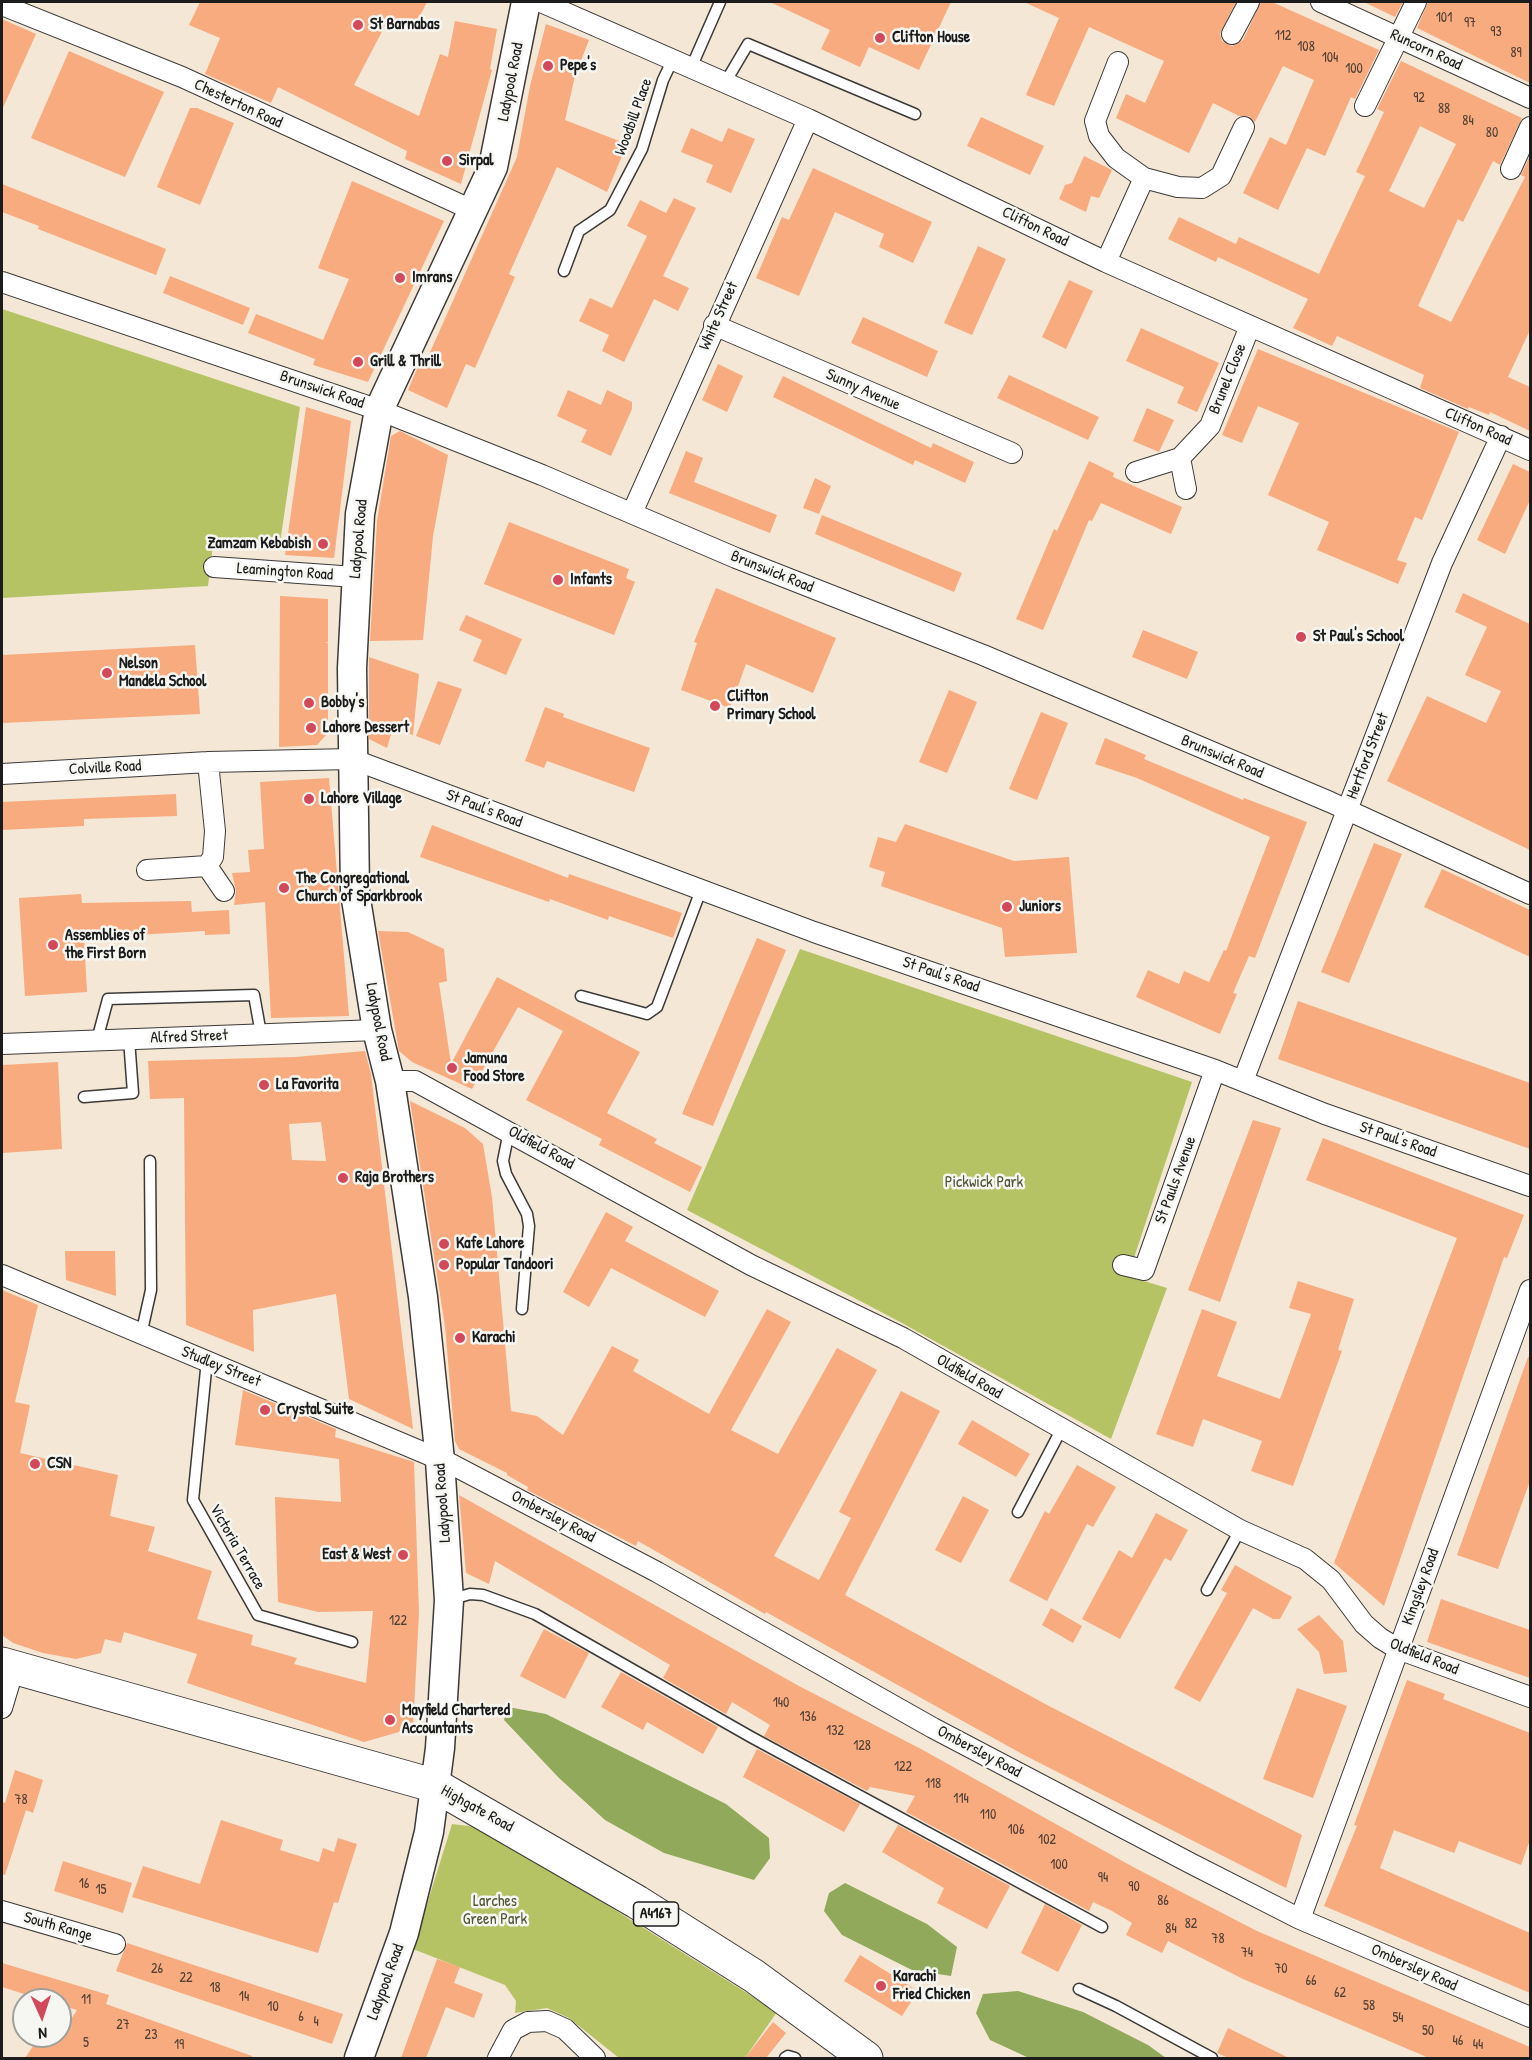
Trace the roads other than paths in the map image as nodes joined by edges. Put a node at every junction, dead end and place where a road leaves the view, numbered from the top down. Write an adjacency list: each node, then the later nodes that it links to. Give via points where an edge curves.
1 (526, 2): 21 (street, Ladypool Road, via 493,167)
2 (542, 2): 11 (street, Clifton Road)
3 (720, 2): 11 (lane, Woodbill Place)
4 (1249, 2): 8 (street)
5 (1321, 2): 9 (street, Runcorn Road)
6 (1416, 2): 9 (street)
7 (2, 5): 21 (street, Chesterton Road, via 182,77)
8 (1232, 34)
9 (1400, 38): 13 (street, Runcorn Road); 14 (street)
10 (1118, 62): 20 (street, via 1095,121 1100,136 1116,158)
11 (682, 63): 12 (street, Clifton Road); 23 (lane, Woodbill Place, via 663,80 642,149 610,210 579,231)
12 (725, 83): 15 (lane, via 748,44); 16 (street, Clifton Road)
13 (1530, 98)
14 (1365, 106)
15 (915, 114)
16 (808, 119): 22 (street, Clifton Road); 25 (street, White Street)
17 (1244, 127): 20 (street, via 1221,176 1202,188 1178,187)
18 (1530, 128): 19 (street)
19 (1511, 169)
20 (1144, 178): 22 (street)
21 (472, 210): 27 (street, Ladypool Road)
22 (1106, 262): 26 (street, Clifton Road)
23 (564, 271)
24 (2, 282): 27 (street, Brunswick Road)
25 (714, 325): 30 (street, Sunny Avenue); 34 (street, White Street)
26 (1250, 326): 28 (street, Clifton Road); 31 (street, Brunel Close, via 1210,426)
27 (380, 410): 34 (street, Brunswick Road); 36 (street, Ladypool Road, via 360,514)
28 (1501, 436): 29 (street, Clifton Road); 40 (street, Hertford Street, via 1442,563)
29 (1530, 450)
30 (1012, 453)
31 (1180, 458): 32 (street, Brunel Close); 33 (street)
32 (1136, 472)
33 (1186, 489)
34 (632, 513): 40 (street, Brunswick Road, via 983,655)
35 (214, 567): 36 (street, Leamington Road)
36 (356, 577): 37 (street, Ladypool Road)
37 (352, 759): 38 (street, Colville Road); 43 (street, St Paul's Road); 47 (street, Ladypool Road, via 355,893)
38 (208, 762): 39 (street, Colville Road); 41 (street, via 215,831 213,856)
39 (2, 774)
40 (1347, 810): 45 (street, Brunswick Road); 54 (street, Hertford Street)
41 (207, 866): 42 (street); 44 (street)
42 (147, 870)
43 (701, 890): 46 (lane, via 657,1006 646,1014); 52 (street, St Paul's Road)
44 (224, 891)
45 (1530, 894)
46 (581, 996)
47 (377, 1030): 48 (street, Alfred Street); 53 (street, Ladypool Road)
48 (261, 1034): 49 (street, Alfred Street); 50 (lane, via 254,994 108,999)
49 (129, 1039): 50 (street, Alfred Street); 55 (lane, via 133,1094)
50 (97, 1040): 51 (street, Alfred Street)
51 (2, 1044)
52 (1215, 1070): 54 (street, St Paul's Road); 59 (street, St Pauls Avenue, via 1144,1270)
53 (390, 1081): 56 (street, Oldfield Road, via 415,1081); 66 (street, Ladypool Road, via 423,1297)
54 (1243, 1081): 58 (street, St Paul's Road)
55 (84, 1098)
56 (509, 1131): 62 (lane, via 503,1161 529,1226); 65 (street, Oldfield Road, via 751,1265 903,1338)
57 (150, 1161): 63 (lane, via 151,1290)
58 (1530, 1186)
59 (1123, 1264)
60 (2, 1275): 63 (street, Studley Street)
61 (1530, 1290): 72 (street, Kingsley Road)
62 (522, 1309)
63 (141, 1335): 64 (street, Studley Street)
64 (207, 1360): 66 (street, Studley Street); 71 (lane, Victoria Terrace, via 193,1500 258,1615)
65 (1061, 1430): 67 (lane); 68 (street, Oldfield Road)
66 (440, 1460): 70 (street, Ladypool Road); 78 (street, Ombersley Road, via 657,1572 933,1728)
67 (1018, 1512)
68 (1240, 1530): 69 (lane); 72 (street, Oldfield Road, via 1305,1559 1331,1580 1364,1624)
69 (1207, 1590)
70 (449, 1600): 76 (street, Ladypool Road); 79 (lane, via 483,1595 535,1614 761,1743)
71 (352, 1642)
72 (1398, 1648): 74 (street, Oldfield Road); 78 (street, Kingsley Road)
73 (8, 1666): 75 (street); 76 (highway, Highgate Road / A4167)
74 (1530, 1697)
75 (2, 1708)
76 (436, 1786): 83 (highway, Highgate Road / A4167, via 754,1976); 84 (street, Ladypool Road, via 405,1933)
77 (2, 1911): 80 (street, South Range)
78 (1300, 1919): 82 (street, Ombersley Road)
79 (1102, 1927)
80 (115, 1944)
81 (1079, 1989): 89 (lane)
82 (1530, 2017)
83 (850, 2054)
84 (359, 2058)
85 (498, 2058): 86 (street, via 513,2030 528,2022 547,2021 565,2029)
86 (595, 2058)
87 (785, 2058): 88 (lane)
88 (795, 2058)
89 (1212, 2058)

